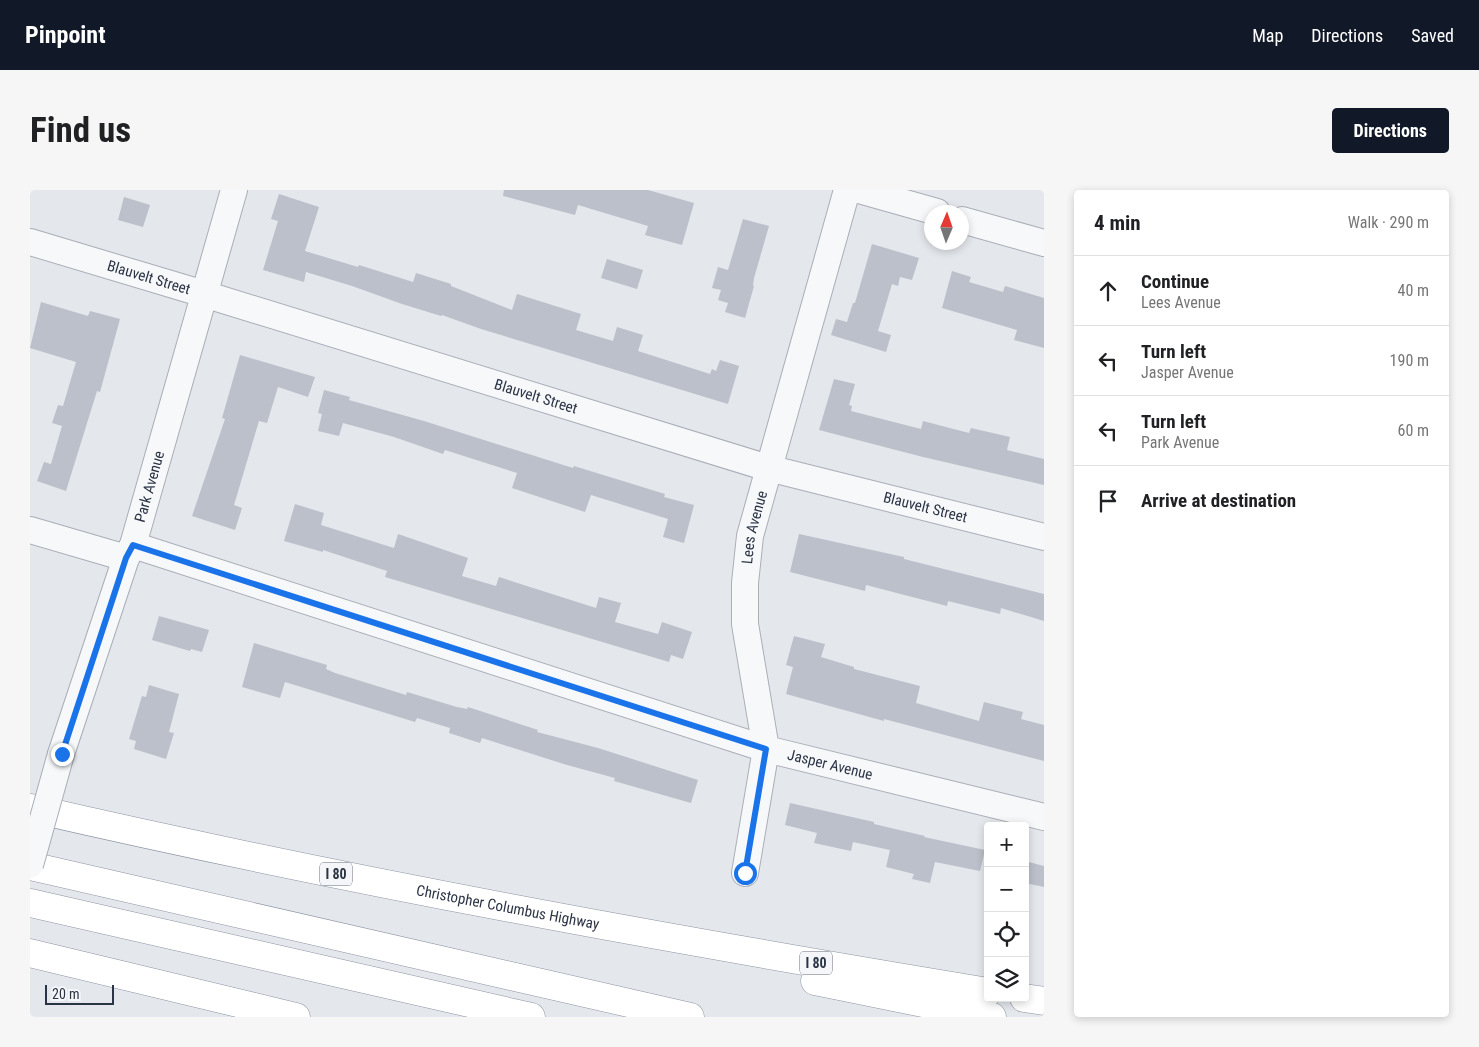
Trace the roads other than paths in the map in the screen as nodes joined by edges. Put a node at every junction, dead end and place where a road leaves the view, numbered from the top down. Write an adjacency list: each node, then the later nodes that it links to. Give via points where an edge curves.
1 (234, 190): 8 (street, Park Avenue)
2 (847, 190): 9 (street, Lees Avenue)
3 (859, 190): 4 (street)
4 (924, 208)
5 (969, 222): 7 (street)
6 (30, 242): 8 (street, Blauvelt Street)
7 (1044, 243)
8 (204, 294): 9 (street, Blauvelt Street); 12 (street, Park Avenue)
9 (768, 468): 11 (street, Blauvelt Street); 13 (street, Lees Avenue, via 750,536 745,583 747,642)
10 (30, 530): 12 (street, Jasper Avenue)
11 (1044, 537)
12 (130, 552): 13 (street, Jasper Avenue); 16 (street, Park Avenue, bridge, via 62,754)
13 (766, 749): 15 (street, Jasper Avenue); 17 (street, Lees Avenue)
14 (30, 808): 19 (highway, Christopher Columbus Highway / I 80, via 270,860)
15 (1044, 817)
16 (30, 866): 26 (highway)
17 (745, 873)
18 (30, 903): 25 (highway)
19 (644, 932): 21 (highway, Christopher Columbus Highway / I 80); 27 (highway, via 752,969)
20 (30, 953): 24 (highway)
21 (984, 991)
22 (1029, 999): 23 (highway)
23 (1044, 1001)
24 (296, 1017)
25 (531, 1017)
26 (690, 1017)
27 (992, 1017)

